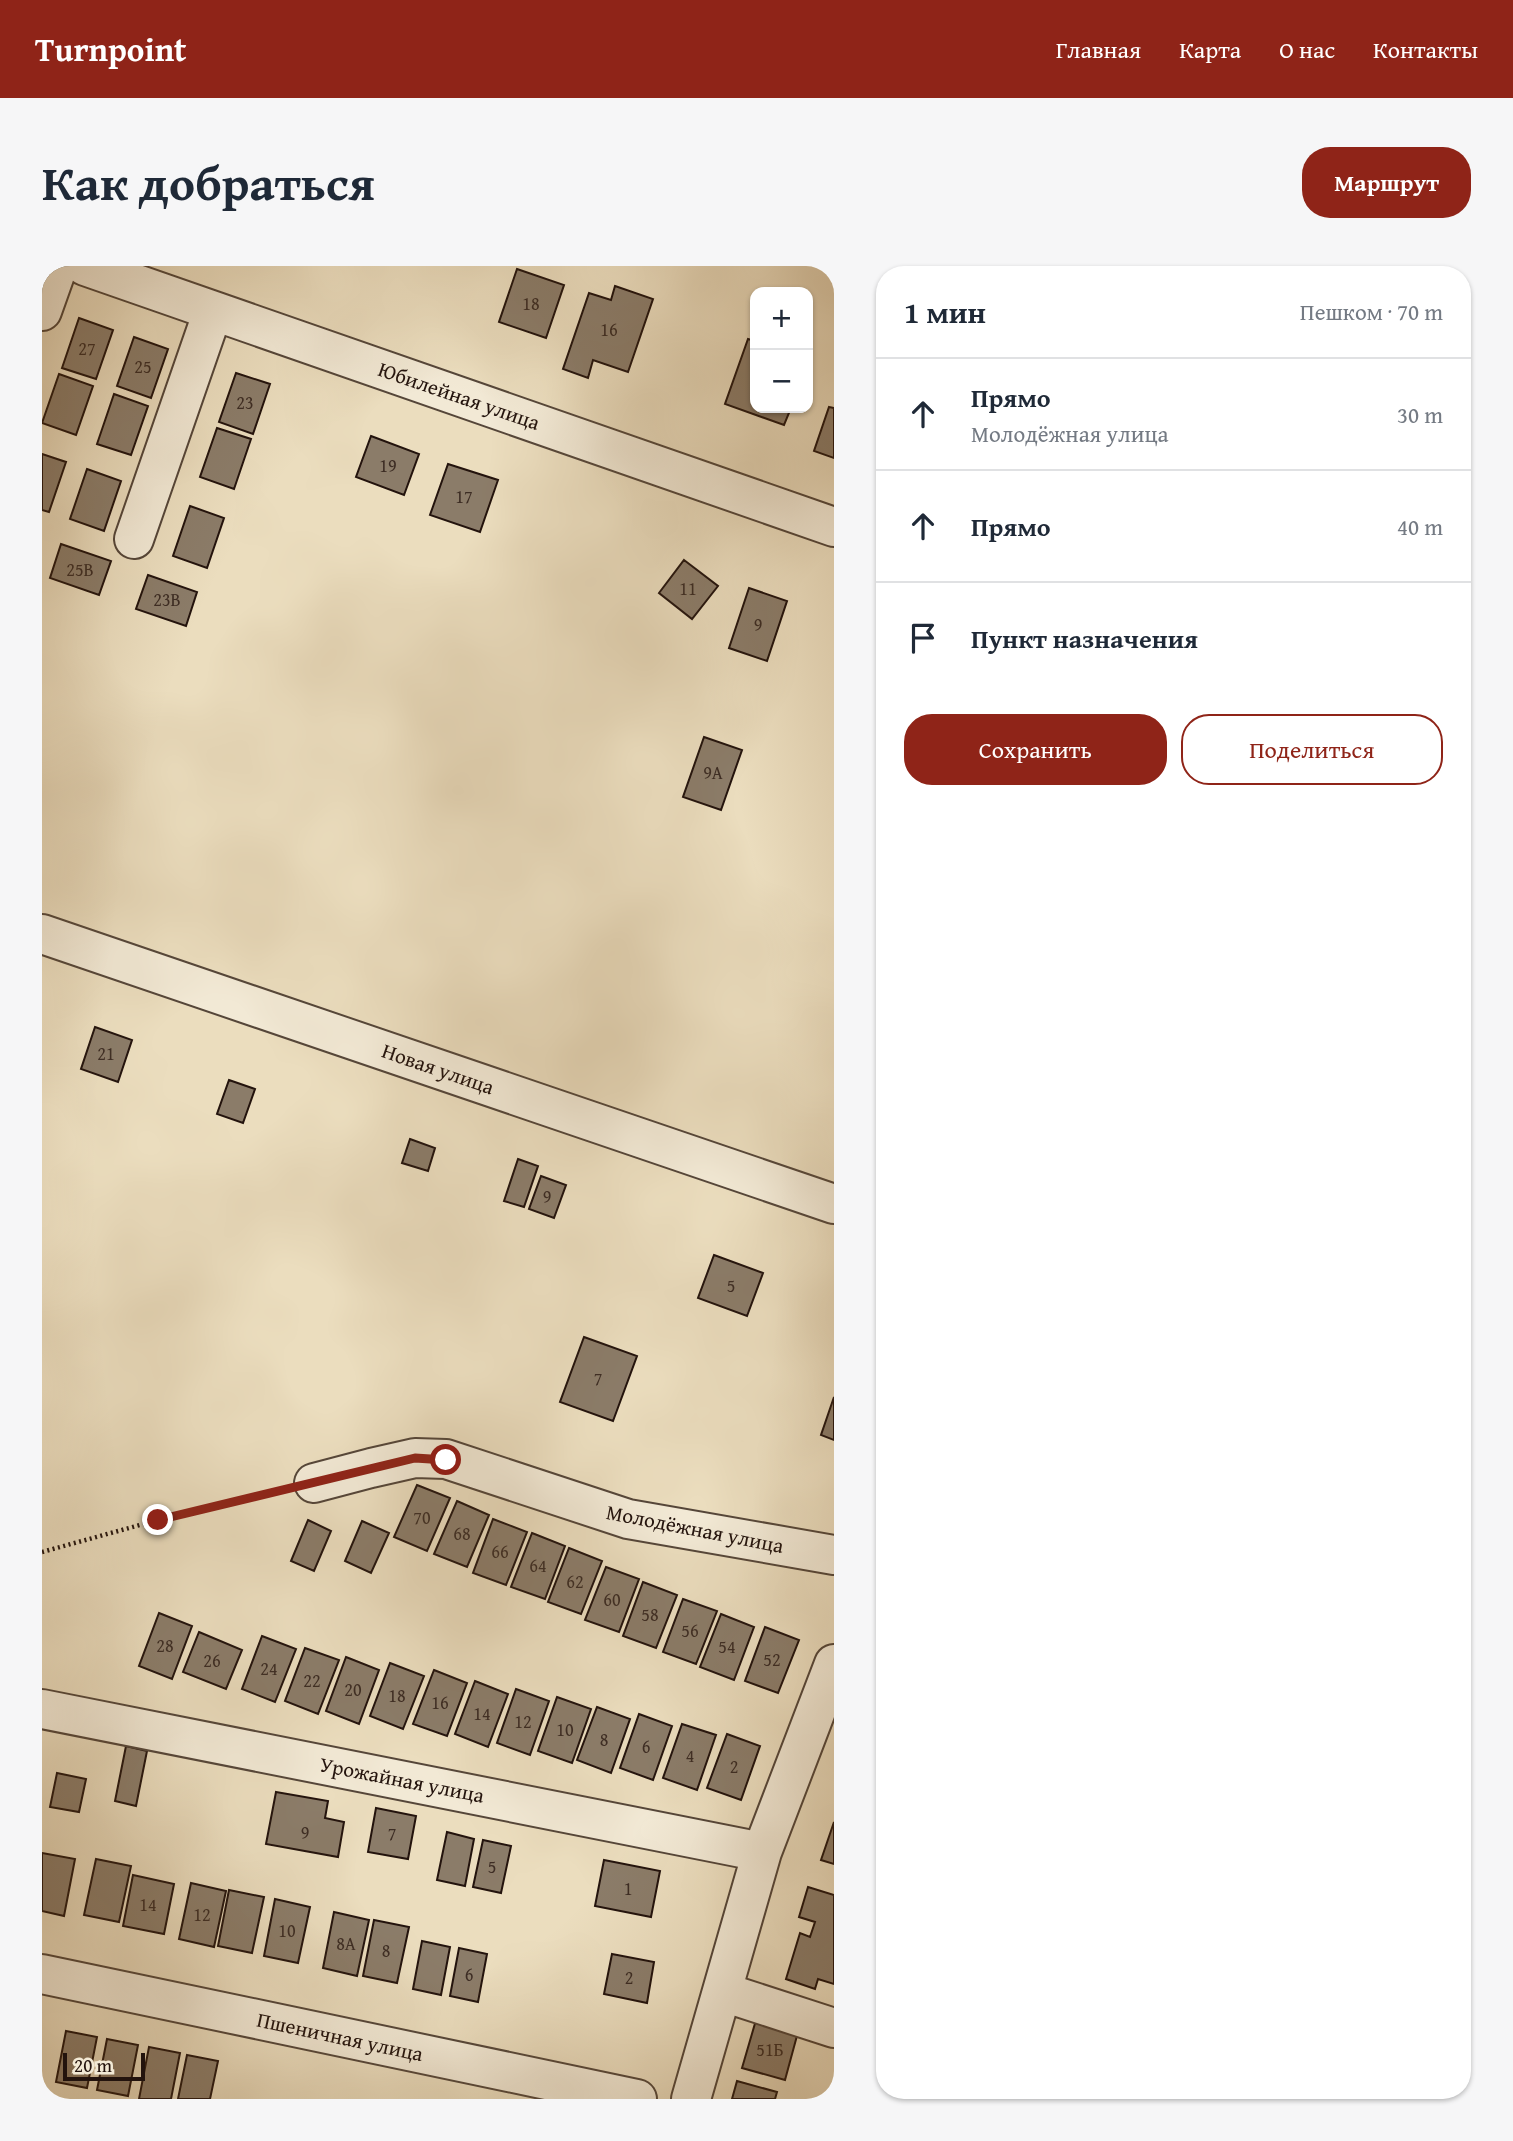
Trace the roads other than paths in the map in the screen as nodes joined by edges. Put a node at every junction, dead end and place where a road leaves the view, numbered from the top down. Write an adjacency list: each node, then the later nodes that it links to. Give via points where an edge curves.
1 (58, 266): 5 (street)
2 (85, 266): 3 (street, Юбилейная улица)
3 (144, 276): 4 (street, Юбилейная улица)
4 (213, 310): 6 (street, Юбилейная улица); 7 (street)
5 (42, 311)
6 (834, 527)
7 (134, 539)
8 (42, 934): 9 (street, Новая улица)
9 (834, 1204)
10 (314, 1483): 11 (street, Молодёжная улица, via 415,1458 446,1460 628,1520)
11 (834, 1555)
12 (834, 1664): 14 (street)
13 (42, 1709): 14 (street, Урожайная улица)
14 (762, 1852): 16 (street)
15 (42, 1974): 18 (street, Пшеничная улица)
16 (723, 1992): 17 (street); 19 (street)
17 (834, 2028)
18 (637, 2099)
19 (691, 2099)

